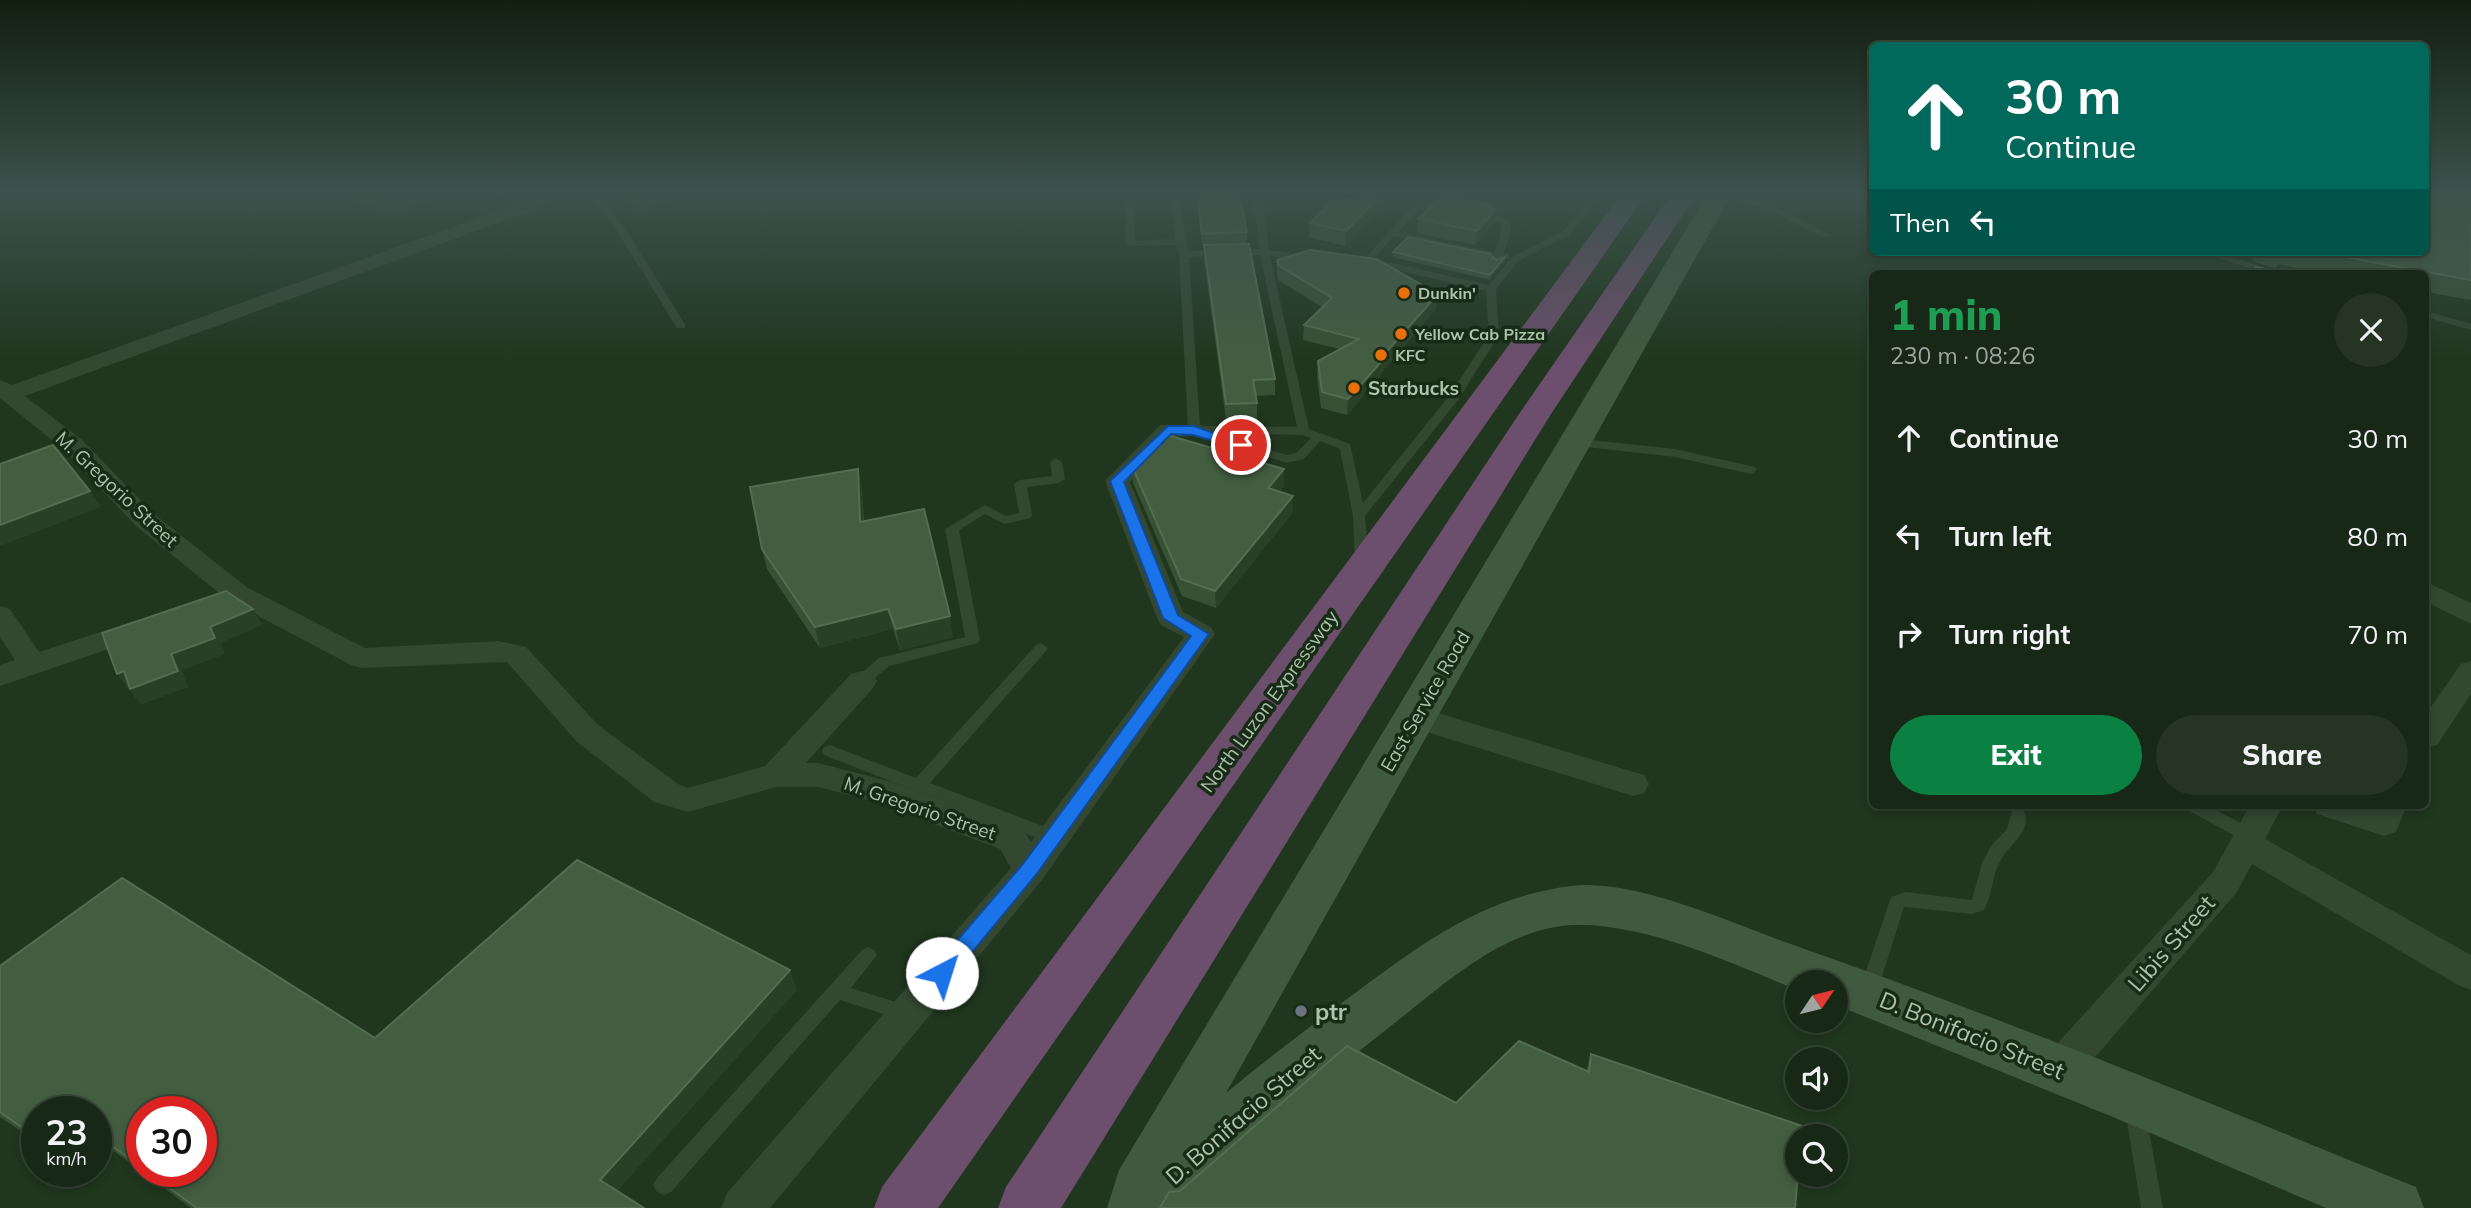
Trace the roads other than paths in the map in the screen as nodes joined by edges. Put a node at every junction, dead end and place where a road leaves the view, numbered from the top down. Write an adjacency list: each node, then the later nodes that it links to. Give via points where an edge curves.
1 (405, 249): 22 (street)
2 (633, 249): 20 (lane)
3 (1182, 249): 23 (lane)
4 (1210, 249): 12 (lane)
5 (1376, 249): 18 (lane, via 1364,262 1406,265 1476,281)
6 (1462, 249): 14 (lane)
7 (1499, 249): 14 (lane)
8 (1534, 249): 15 (lane)
9 (1594, 249): 30 (highway, North Luzon Expressway)
10 (1665, 249): 63 (highway, via 1528,426)
11 (1678, 249): 26 (street, East Service Road)
12 (1264, 252): 16 (lane); 24 (lane)
13 (2217, 256): 17 (lane)
14 (1497, 257): 15 (lane)
15 (1515, 259): 18 (lane)
16 (1324, 261)
17 (2267, 270)
18 (1491, 289): 29 (lane, via 1494,335 1454,398)
19 (2429, 315): 21 (lane)
20 (681, 326)
21 (2471, 327)
22 (5, 390): 43 (street, M. Gregorio Street, via 60,449 145,520 225,598 361,658 516,654 587,733 666,793 688,800)
23 (1194, 430): 24 (lane); 25 (lane, via 1287,459 1300,456); 52 (street, via 1168,430 1117,481 1171,618 1201,634)
24 (1304, 431): 25 (lane)
25 (1318, 437): 29 (lane, via 1346,447)
26 (1573, 442): 28 (lane, via 1675,453); 40 (street, East Service Road)
27 (1055, 462): 39 (lane, via 1059,480 1020,484 1027,515 1004,520 985,509 952,529 973,640 884,662)
28 (1751, 470)
29 (1359, 516): 30 (lane)
30 (1362, 572): 62 (highway, North Luzon Expressway)
31 (2429, 593): 33 (street)
32 (0, 615): 36 (street)
33 (2471, 615)
34 (162, 621): 36 (street)
35 (1041, 648): 45 (lane)
36 (33, 665): 38 (street)
37 (2471, 671): 41 (street)
38 (0, 676)
39 (862, 681): 43 (street)
40 (1415, 717): 44 (street); 64 (street, East Service Road)
41 (2429, 733)
42 (830, 751): 45 (lane)
43 (776, 775): 45 (street, M. Gregorio Street, via 818,775)
44 (1633, 784)
45 (912, 792): 51 (lane); 52 (street, M. Gregorio Street, via 1012,840)
46 (2203, 809): 50 (lane)
47 (2341, 809): 48 (street, via 2384,823)
48 (2390, 809)
49 (2018, 815): 56 (lane, via 2017,828 1993,856 1978,905 1898,902)
50 (2254, 828): 54 (street); 58 (street, Libis Street, via 2225,883)
51 (1037, 831)
52 (1030, 870): 57 (street)
53 (868, 955): 55 (lane)
54 (2471, 974)
55 (836, 991): 57 (lane); 60 (lane)
56 (1867, 993): 58 (street, D. Bonifacio Street); 65 (street, D. Bonifacio Street, via 1644,912 1574,905 1516,917 1454,948 1356,1021)
57 (907, 1014): 61 (street)
58 (2059, 1070): 59 (street, D. Bonifacio Street)
59 (2133, 1099): 66 (lane); 67 (street, D. Bonifacio Street)
60 (664, 1185)
61 (742, 1208)
62 (903, 1208)
63 (1027, 1208)
64 (1129, 1208)
65 (1136, 1208)
66 (2152, 1208)
67 (2395, 1208)

